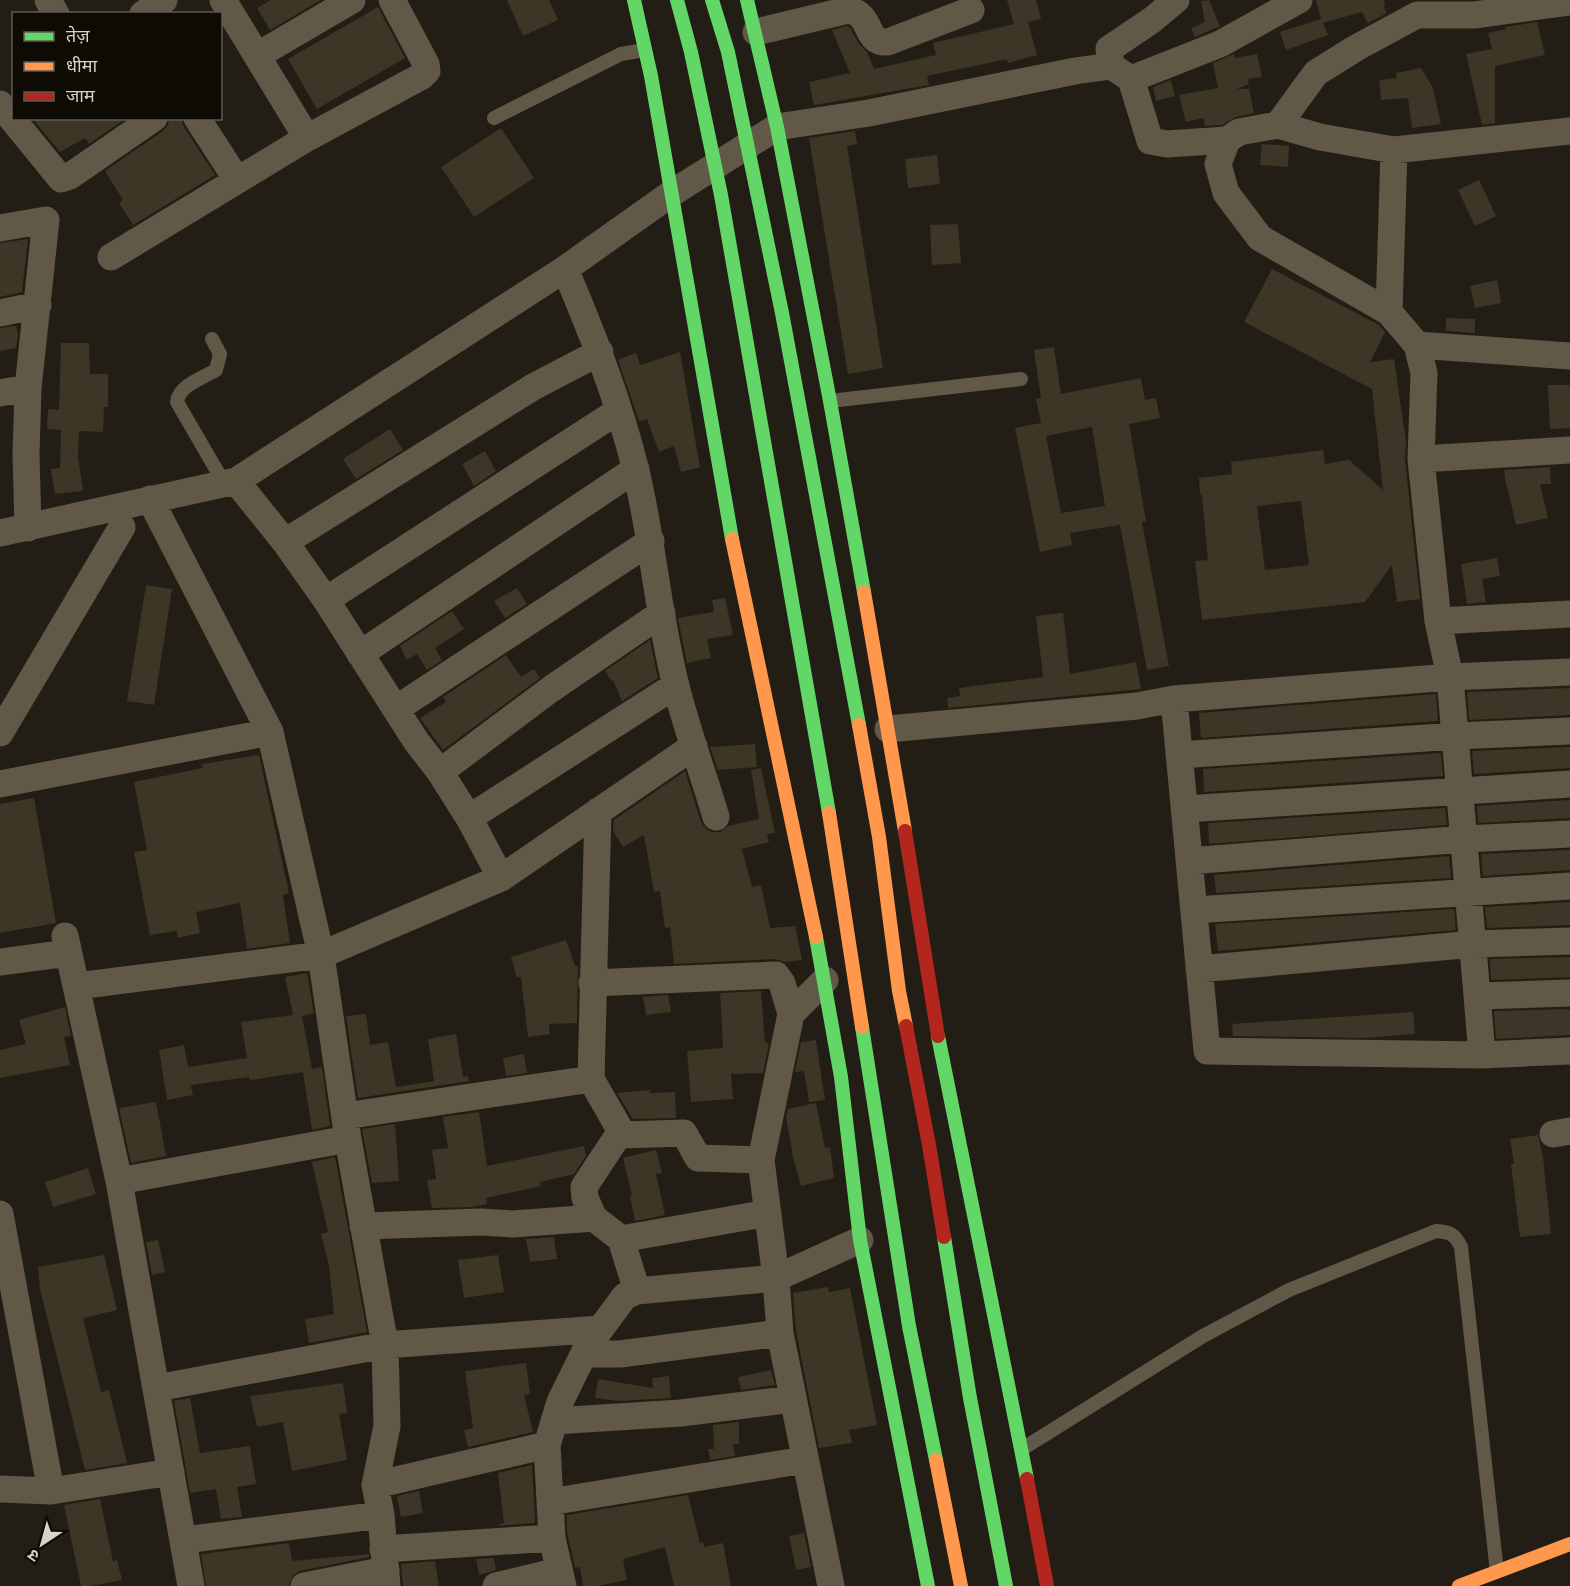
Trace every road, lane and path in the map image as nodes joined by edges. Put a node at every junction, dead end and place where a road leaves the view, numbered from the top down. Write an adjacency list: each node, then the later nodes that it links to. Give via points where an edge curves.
1 (164, 0): 14 (street)
2 (223, 0): 17 (street)
3 (352, 0): 17 (street)
4 (392, 0): 28 (street, via 427,71)
5 (634, 0): 16 (main road)
6 (676, 0): 32 (main road)
7 (712, 0): 30 (main road, via 728,52)
8 (747, 0): 15 (main road)
9 (1176, 0): 13 (street)
10 (1299, 0): 18 (street, via 1220,44)
11 (1570, 2): 25 (street, via 1474,15 1417,15 1316,73)
12 (971, 10): 15 (street, via 881,43 873,37 862,15 848,10)
13 (1146, 10): 18 (street, via 1109,49)
14 (146, 12)
15 (756, 32): 26 (main road)
16 (645, 50): 20 (lane, via 621,54); 34 (main road)
17 (258, 55): 28 (street)
18 (1121, 73): 26 (street, via 1075,70 869,113); 29 (street, via 1150,141 1167,144)
19 (0, 104): 21 (street)
20 (494, 118)
21 (12, 119)
22 (13, 120): 23 (street, via 62,179)
23 (151, 120)
24 (198, 120): 33 (street)
25 (1278, 125): 29 (street, via 1239,132); 31 (street)
26 (777, 127): 30 (street); 48 (main road)
27 (1570, 131): 31 (street)
28 (307, 138): 33 (street)
29 (1227, 140): 39 (street, via 1218,164 1226,193 1260,238)
30 (747, 146): 32 (street); 64 (main road)
31 (1394, 150): 39 (street)
32 (715, 166): 34 (street); 104 (main road, via 823,774)
33 (237, 180): 36 (street)
34 (672, 193): 37 (street); 98 (main road, via 731,535)
35 (0, 228): 38 (street, via 46,220)
36 (111, 257)
37 (565, 269): 43 (street); 53 (street)
38 (38, 306): 40 (street); 46 (street)
39 (1389, 312): 42 (street)
40 (0, 313)
41 (212, 339): 53 (lane, via 220,354 216,370 182,389 177,402)
42 (1417, 345): 44 (street); 51 (street, via 1424,373)
43 (600, 352): 49 (street); 59 (street, via 533,387)
44 (1570, 356)
45 (1021, 379): 48 (lane)
46 (28, 388): 47 (street); 56 (street)
47 (0, 393)
48 (830, 401): 64 (main road)
49 (618, 411): 52 (street); 60 (street)
50 (1570, 450): 51 (street)
51 (1421, 459): 63 (street)
52 (636, 469): 58 (street); 65 (street)
53 (230, 482): 54 (street); 59 (street)
54 (150, 499): 56 (street); 73 (street)
55 (122, 527): 74 (street)
56 (28, 528): 57 (street)
57 (0, 534)
58 (651, 541): 61 (street); 70 (street)
59 (285, 542): 60 (street)
60 (326, 600): 65 (street)
61 (662, 613): 68 (street); 78 (street)
62 (1570, 614): 63 (street)
63 (1438, 621): 67 (street)
64 (856, 627): 71 (main road); 150 (main road, via 899,991)
65 (360, 654): 70 (street)
66 (1570, 672): 67 (street)
67 (1450, 678): 69 (street); 75 (street)
68 (676, 686): 76 (street); 85 (street)
69 (1174, 699): 71 (street, via 1137,706); 77 (street)
70 (396, 709): 78 (street)
71 (888, 729): 128 (main road, via 939,1040)
72 (1570, 731): 75 (street)
73 (270, 732): 79 (street); 95 (street)
74 (0, 733)
75 (1455, 736): 77 (street); 81 (street)
76 (694, 746): 83 (street); 84 (street)
77 (1179, 755): 82 (street)
78 (440, 772): 85 (street)
79 (0, 784)
80 (1570, 784): 81 (street)
81 (1460, 792): 82 (street); 87 (street)
82 (1185, 809): 88 (street)
83 (598, 811): 89 (street); 99 (street)
84 (716, 816)
85 (469, 818): 89 (street)
86 (1570, 834): 87 (street)
87 (1464, 839): 88 (street); 91 (street)
88 (1189, 861): 92 (street)
89 (501, 878): 95 (street)
90 (1570, 886): 91 (street)
91 (1469, 891): 92 (street); 94 (street)
92 (1194, 910): 97 (street)
93 (1570, 940): 94 (street)
94 (1474, 944): 97 (street); 102 (street)
95 (321, 955): 100 (street); 109 (street)
96 (0, 962): 100 (street, via 67,945)
97 (1199, 969): 106 (street, via 1207,1051)
98 (825, 980): 103 (street); 108 (main road)
99 (592, 983): 103 (street, via 776,975); 107 (street)
100 (77, 986): 112 (street)
101 (1570, 993): 102 (street)
102 (1478, 996): 106 (street)
103 (791, 1014): 111 (street)
104 (866, 1048): 108 (main road); 149 (main road, via 909,1326)
105 (1570, 1051): 106 (street)
106 (1482, 1054)
107 (591, 1079): 109 (street); 110 (street)
108 (843, 1098): 118 (main road)
109 (347, 1127): 112 (street); 116 (street)
110 (621, 1131): 111 (street, via 623,1135 684,1133 698,1158); 115 (street, via 584,1187)
111 (761, 1160): 113 (street)
112 (119, 1181): 125 (street)
113 (768, 1213): 117 (street); 119 (street)
114 (0, 1214): 133 (street)
115 (594, 1218): 116 (street, via 522,1224); 117 (street)
116 (363, 1226): 123 (street)
117 (621, 1239): 120 (street)
118 (860, 1240): 119 (street); 148 (main road)
119 (776, 1278): 120 (street); 122 (street)
120 (637, 1291): 121 (street, via 625,1296)
121 (600, 1329): 123 (street); 124 (street)
122 (780, 1333): 124 (street, via 620,1354); 126 (street)
123 (385, 1345): 125 (street); 131 (street, via 387,1426)
124 (584, 1354): 127 (street, via 564,1394)
125 (157, 1388): 130 (street)
126 (793, 1399): 127 (street); 129 (street)
127 (551, 1433): 131 (street); 134 (street)
128 (1021, 1449): 138 (main road); 141 (lane, via 1203,1336 1289,1290 1436,1231 1446,1231 1456,1236 1461,1247)
129 (804, 1460): 134 (street); 147 (street)
130 (171, 1472): 133 (street); 137 (street)
131 (375, 1485): 135 (street)
132 (0, 1489): 133 (street)
133 (51, 1491)
134 (550, 1502): 136 (street)
135 (381, 1515): 137 (street); 140 (street)
136 (552, 1538): 140 (street); 142 (street)
137 (184, 1540): 144 (street)
138 (1039, 1544): 143 (main road); 151 (main road)
139 (1570, 1544): 141 (main road)
140 (385, 1568): 145 (street)
141 (1497, 1572): 152 (main road)
142 (561, 1578): 146 (street)
143 (1060, 1578)
144 (191, 1586)
145 (304, 1586)
146 (496, 1586)
147 (831, 1586)
148 (928, 1586)
149 (961, 1586)
150 (1006, 1586)
151 (1047, 1586)
152 (1459, 1586)

